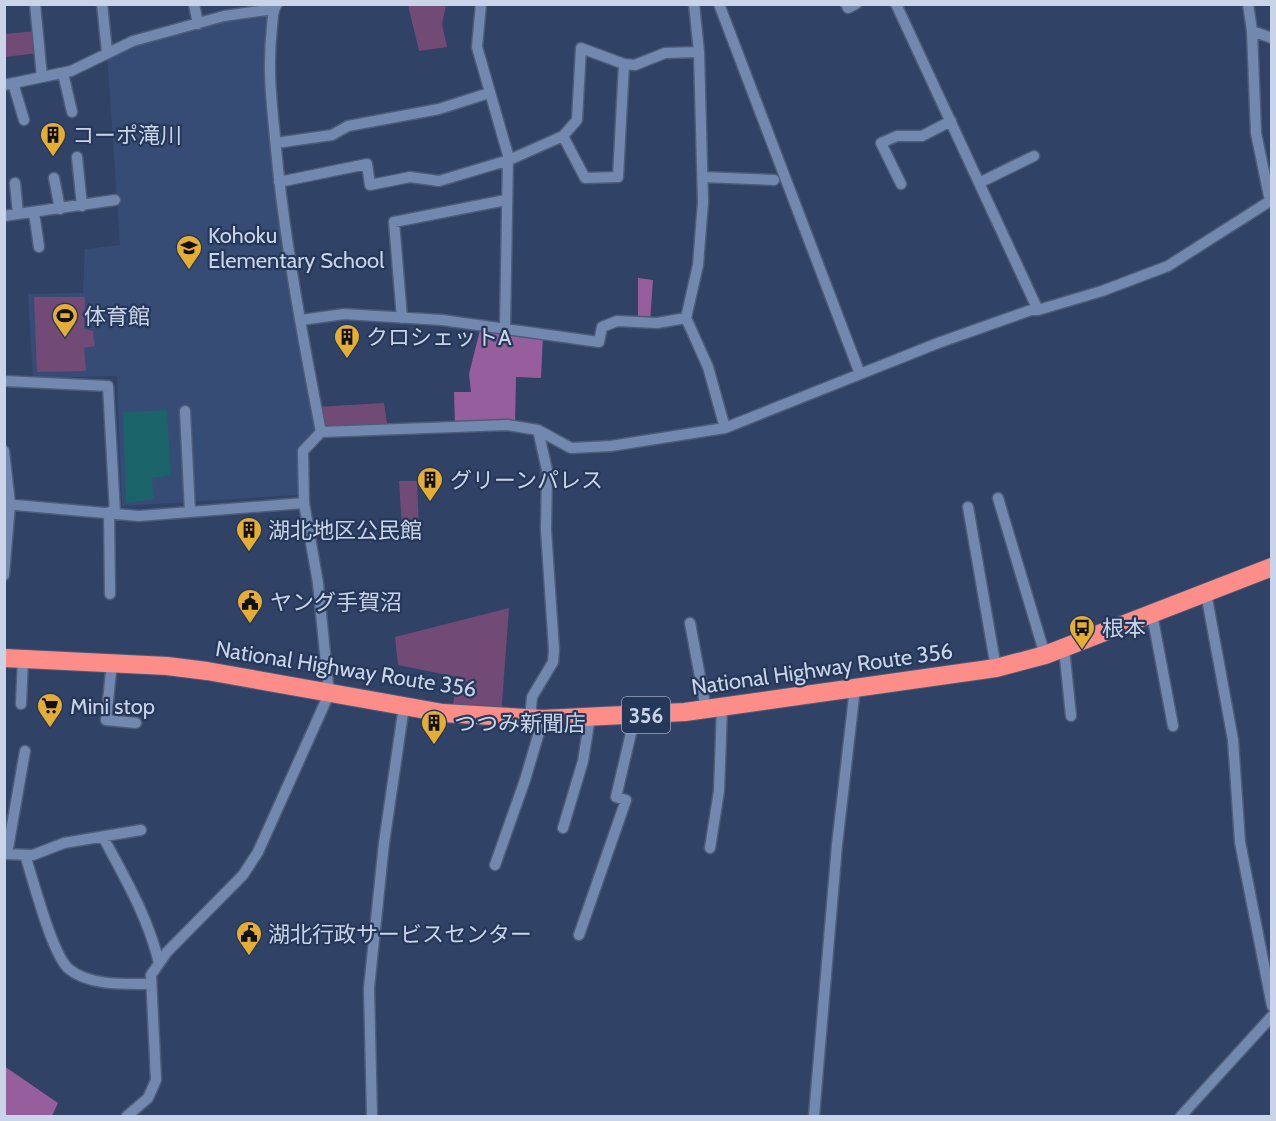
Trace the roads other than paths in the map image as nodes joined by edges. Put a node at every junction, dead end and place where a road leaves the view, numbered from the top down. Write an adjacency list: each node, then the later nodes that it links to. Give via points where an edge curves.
1 (35, 4): 19 (street)
2 (102, 4): 15 (street)
3 (194, 4): 12 (street)
4 (481, 4): 21 (street, via 477,46)
5 (694, 4): 16 (street)
6 (719, 4): 51 (street)
7 (846, 4): 8 (street, via 848,8)
8 (856, 4)
9 (896, 4): 24 (street)
10 (1248, 4): 13 (street)
11 (275, 7): 12 (street); 26 (street, via 268,80)
12 (198, 24): 15 (street)
13 (1252, 31): 14 (street); 39 (street, via 1256,134)
14 (1272, 38)
15 (107, 52): 18 (street)
16 (699, 52): 17 (street, via 664,53 635,65); 30 (street)
17 (624, 64): 25 (street, via 581,48 577,120); 25 (street, via 618,177 585,178)
18 (63, 73): 19 (street); 22 (street)
19 (42, 77): 20 (street)
20 (9, 84): 23 (street)
21 (489, 93): 26 (street, via 440,109 348,126 332,135); 29 (street)
22 (72, 112)
23 (24, 120)
24 (951, 121): 35 (street); 36 (street, via 922,136 897,136 881,143)
25 (563, 136): 29 (street)
26 (276, 143): 33 (street)
27 (1034, 156): 35 (street)
28 (77, 157): 40 (street)
29 (509, 160): 33 (street, via 439,182 410,177 370,185 367,164); 38 (street)
30 (703, 177): 32 (street); 48 (street, via 698,265)
31 (54, 178): 41 (street)
32 (774, 180)
33 (279, 182): 49 (street)
34 (15, 183): 43 (street)
35 (979, 183): 46 (street)
36 (901, 184)
37 (116, 200): 40 (street)
38 (507, 200): 47 (street, via 394,222); 50 (street)
39 (1271, 200): 46 (street, via 1168,266)
40 (82, 206): 41 (street)
41 (60, 209): 42 (street)
42 (34, 212): 43 (street); 45 (street)
43 (18, 214): 44 (street)
44 (4, 216)
45 (39, 247)
46 (1038, 310): 51 (street)
47 (402, 318): 49 (street, via 345,314); 50 (street)
48 (686, 318): 50 (street, via 657,323 617,321 602,327 599,342); 54 (street, via 708,367)
49 (301, 320): 56 (street)
50 (505, 328)
51 (860, 374): 54 (street)
52 (4, 381): 62 (street, via 108,386)
53 (185, 411): 63 (street)
54 (725, 428): 55 (street, via 611,446 571,448)
55 (537, 430): 56 (street, via 507,425); 83 (street, via 547,470 546,530 554,650 553,662 532,697)
56 (321, 432): 59 (street, via 303,451)
57 (4, 450): 60 (street)
58 (998, 498): 71 (street)
59 (304, 503): 63 (street); 76 (street, via 318,583)
60 (7, 504): 62 (street); 65 (street)
61 (968, 507): 74 (street)
62 (112, 512): 63 (street, via 139,516); 67 (street)
63 (189, 512)
64 (1272, 567): 66 (highway, National Highway Route 356 / 356)
65 (4, 575)
66 (1206, 593): 68 (highway, National Highway Route 356 / 356); 97 (street, via 1233,741 1240,842)
67 (110, 594)
68 (1152, 614): 70 (highway, National Highway Route 356 / 356); 85 (street)
69 (690, 623): 79 (street)
70 (1064, 648): 71 (highway, National Highway Route 356 / 356); 81 (street)
71 (1045, 655): 74 (highway, National Highway Route 356 / 356)
72 (14, 658): 73 (highway, National Highway Route 356 / 356); 77 (street)
73 (111, 662): 76 (highway, National Highway Route 356 / 356, via 207,671); 84 (street, via 106,720)
74 (996, 668): 75 (highway, National Highway Route 356 / 356)
75 (855, 688): 79 (highway, National Highway Route 356 / 356); 101 (street)
76 (329, 694): 78 (highway, National Highway Route 356 / 356); 95 (street, via 253,860 232,888)
77 (21, 704)
78 (404, 706): 83 (highway, National Highway Route 356 / 356); 100 (street, via 369,988)
79 (714, 708): 80 (highway, National Highway Route 356 / 356); 90 (street, via 719,791)
80 (635, 716): 82 (highway, National Highway Route 356 / 356); 94 (street, via 616,797 626,800)
81 (1071, 716)
82 (590, 717): 83 (highway, National Highway Route 356 / 356); 87 (street, via 583,761)
83 (537, 718): 93 (street, via 525,780)
84 (136, 723)
85 (1173, 726)
86 (25, 751): 91 (street)
87 (563, 828)
88 (141, 830): 89 (street)
89 (103, 837): 92 (street); 95 (street, via 142,909)
90 (710, 848)
91 (5, 854): 92 (street)
92 (25, 855): 96 (street, via 56,950 68,968 115,984)
93 (495, 865)
94 (579, 935)
95 (159, 963): 96 (street, via 151,975)
96 (151, 984): 99 (street, via 156,1080 148,1098)
97 (1272, 1006)
98 (1272, 1016): 102 (street)
99 (127, 1116)
100 (372, 1116)
101 (814, 1116)
102 (1181, 1116)

